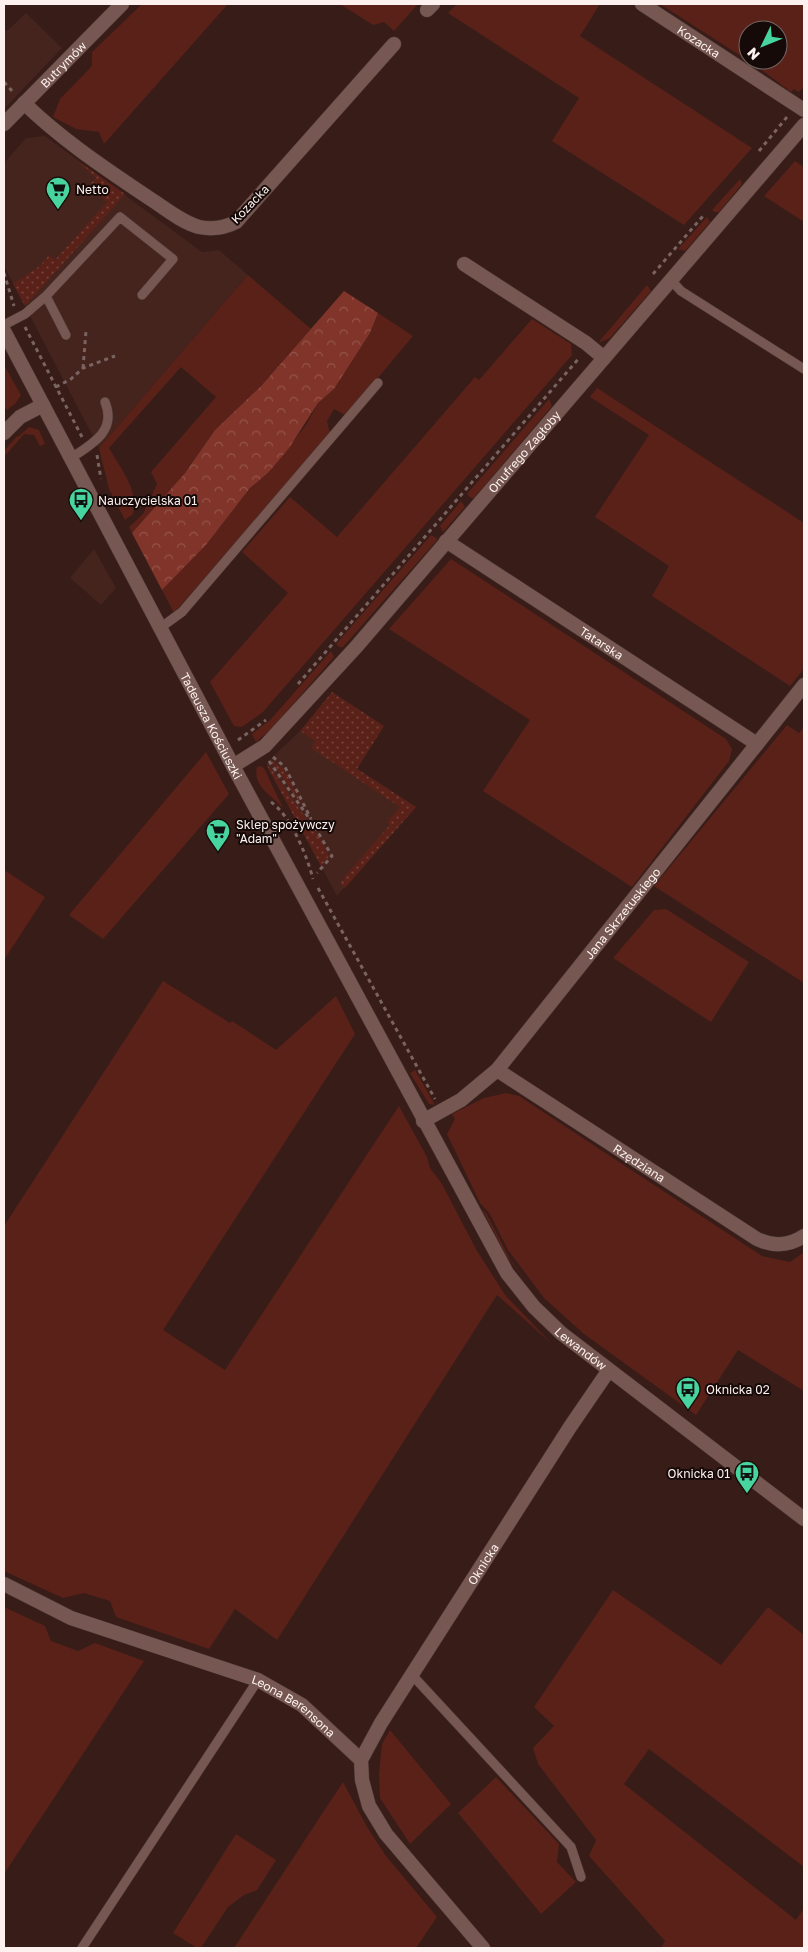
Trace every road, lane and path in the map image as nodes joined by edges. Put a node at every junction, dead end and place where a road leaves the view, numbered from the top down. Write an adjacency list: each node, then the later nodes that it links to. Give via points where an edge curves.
1 (122, 4): 4 (street, Butrymów)
2 (642, 4): 5 (street, Kozacka)
3 (394, 44): 4 (street, Kozacka, via 236,222 222,229 199,227 180,218 90,158 47,126)
4 (24, 103): 6 (street, Butrymów)
5 (804, 110)
6 (4, 124)
7 (804, 125): 10 (street, Onufrego Zagłoby)
8 (464, 264): 21 (street)
9 (4, 272): 13 (path)
10 (670, 279): 21 (street, Onufrego Zagłoby); 23 (lane, via 681,291)
11 (142, 295): 12 (lane, via 173,259 120,216)
12 (46, 296): 15 (lane, via 26,314); 18 (lane)
13 (15, 309)
14 (23, 324): 25 (path)
15 (4, 325)
16 (4, 331): 27 (street, Tadeusza Kościuszki)
17 (86, 331): 22 (path)
18 (66, 334)
19 (583, 354): 34 (path)
20 (115, 356): 22 (path)
21 (604, 358): 31 (street, Onufrego Zagłoby)
22 (83, 368): 25 (path)
23 (804, 369)
24 (378, 383): 32 (lane, via 182,612)
25 (56, 387): 29 (path)
26 (105, 402): 30 (lane, via 108,417 105,431 96,442)
27 (42, 405): 28 (street, via 20,417); 30 (street, Tadeusza Kościuszki)
28 (4, 433)
29 (84, 439)
30 (70, 458): 32 (street, Tadeusza Kościuszki)
31 (446, 541): 37 (street, Tatarska); 40 (street, Onufrego Zagłoby, via 275,736 256,753)
32 (160, 628): 40 (street, Tadeusza Kościuszki)
33 (804, 685): 37 (street, Jana Skrzetuskiego)
34 (294, 690)
35 (271, 715): 36 (path)
36 (238, 740)
37 (757, 744): 46 (street, Jana Skrzetuskiego)
38 (271, 755): 42 (path, via 285,768)
39 (266, 758): 42 (path)
40 (233, 766): 48 (street, Tadeusza Kościuszki)
41 (266, 799): 44 (path, via 280,809 308,860)
42 (313, 824): 43 (path, via 332,856)
43 (317, 874)
44 (313, 881)
45 (323, 895): 47 (path)
46 (497, 1070): 47 (street, Jana Skrzetuskiego, via 461,1100); 49 (street, Rzędziana, via 757,1239 770,1245 785,1244)
47 (441, 1111): 48 (street, Jana Skrzetuskiego)
48 (423, 1121): 50 (street, Lewandów, via 515,1285 553,1326)
49 (804, 1236)
50 (609, 1370): 51 (street, Lewandów); 53 (street, Oknicka)
51 (804, 1519)
52 (4, 1584): 54 (street, Leona Berensona, via 78,1621)
53 (413, 1676): 55 (street, Oknicka); 56 (lane, via 571,1847)
54 (258, 1680): 55 (street, Leona Berensona, via 302,1705); 57 (lane)
55 (361, 1760): 58 (street, via 369,1806 386,1834)
56 (581, 1877)
57 (82, 1948)
58 (483, 1948)

